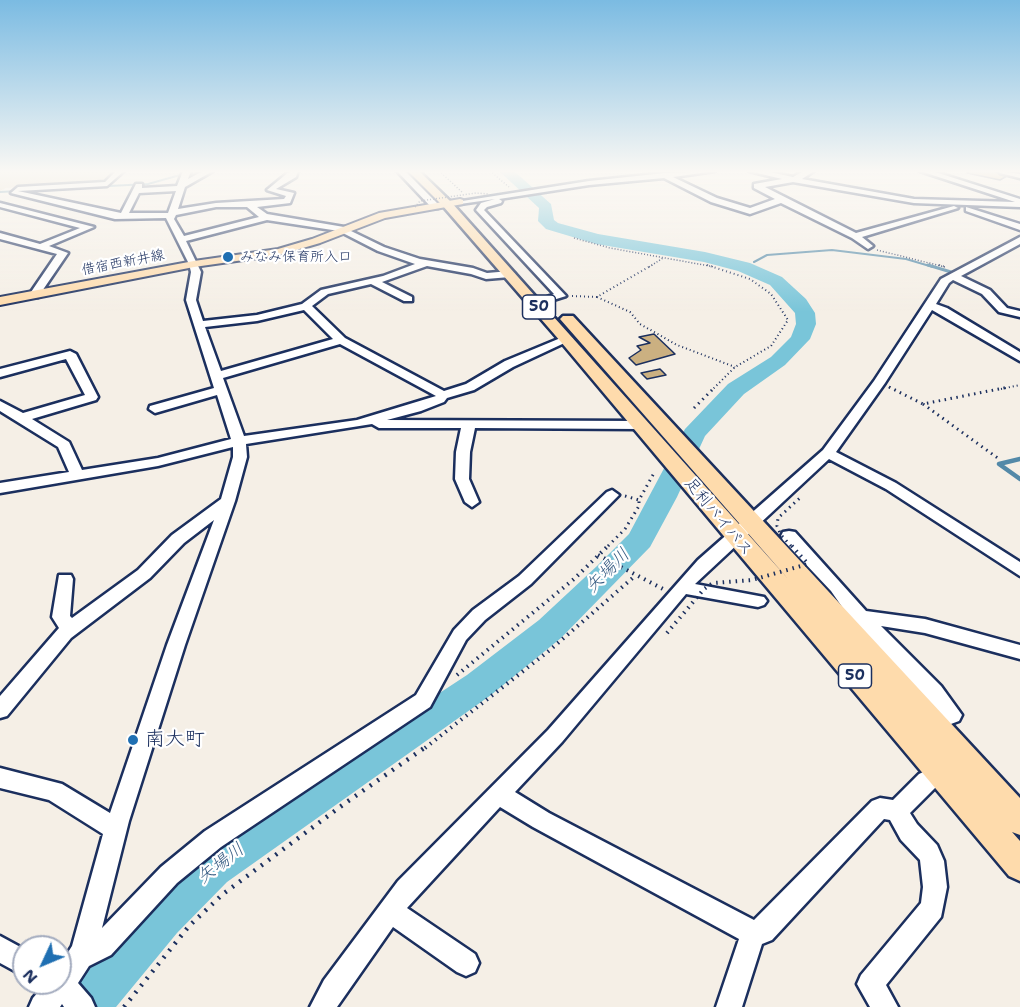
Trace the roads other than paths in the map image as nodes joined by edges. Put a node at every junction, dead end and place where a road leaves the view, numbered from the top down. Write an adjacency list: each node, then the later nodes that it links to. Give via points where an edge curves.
1 (52, 218): 13 (street)
2 (116, 218): 13 (street)
3 (170, 218): 18 (street)
4 (261, 218): 18 (street)
5 (273, 218): 15 (street)
6 (376, 218): 15 (main road, 借宿西新井線)
7 (460, 218): 24 (highway, 足利バイパス / 50)
8 (463, 218): 28 (highway, 足利バイパス / 50)
9 (487, 218): 28 (street)
10 (817, 218): 17 (street)
11 (917, 218): 17 (street)
12 (996, 218): 14 (street)
13 (88, 227): 21 (street)
14 (1020, 227)
15 (345, 230): 22 (street, via 381,249); 23 (main road, 借宿西新井線, via 287,250)
16 (0, 236): 21 (street)
17 (855, 236): 20 (street)
18 (181, 240): 23 (street)
19 (1020, 240): 25 (street)
20 (868, 246)
21 (39, 247): 27 (street, via 63,253)
22 (427, 262): 24 (street, via 486,276); 26 (street)
23 (194, 264): 27 (main road, 借宿西新井線); 34 (street, via 191,300)
24 (510, 274): 35 (highway, 足利バイパス / 50)
25 (956, 274): 31 (street, via 943,284); 33 (street, via 986,292 1002,308)
26 (372, 281): 29 (street); 32 (street, via 320,293)
27 (34, 295): 30 (main road, 借宿西新井線)
28 (555, 297): 48 (highway, 足利バイパス / 50)
29 (408, 299)
30 (0, 301)
31 (930, 305): 37 (street); 49 (street)
32 (306, 306): 34 (street, via 257,318); 36 (street)
33 (1020, 314)
34 (198, 325): 39 (street)
35 (567, 339): 40 (street, via 509,364 470,387); 46 (highway, 足利バイパス / 50)
36 (341, 340): 39 (street); 40 (street)
37 (1020, 357)
38 (0, 373): 43 (street, via 70,354 92,397)
39 (218, 383): 42 (street); 47 (street)
40 (442, 394): 44 (street, via 440,399 416,408)
41 (0, 405): 43 (street)
42 (155, 409)
43 (21, 418): 50 (street, via 64,445)
44 (358, 424): 45 (street); 47 (street)
45 (469, 424): 46 (street); 54 (street, via 462,479)
46 (640, 425): 48 (highway, 足利バイパス / 50)
47 (239, 441): 50 (street, via 158,462); 53 (street, via 240,457)
48 (667, 442): 55 (highway, 足利バイパス / 50)
49 (828, 453): 55 (street); 57 (street, via 886,483)
50 (77, 475): 51 (street)
51 (0, 488)
52 (612, 495): 74 (street, via 525,580 460,635 423,701 213,839 169,874 102,946)
53 (228, 501): 62 (street, via 178,539 144,574); 70 (street)
54 (472, 502)
55 (744, 529): 59 (street); 61 (highway, 足利バイパス / 50); 65 (highway, 足利バイパス / 50)
56 (789, 536): 61 (street)
57 (1020, 570)
58 (65, 579): 62 (street, via 61,617)
59 (675, 589): 60 (street); 67 (street, via 555,736)
60 (758, 601)
61 (851, 617): 63 (street, via 925,626); 69 (highway, 足利バイパス / 50, via 932,722)
62 (70, 629): 64 (street)
63 (1020, 652)
64 (0, 710)
65 (940, 774): 68 (street, via 927,781); 71 (highway, 足利バイパス / 50)
66 (0, 778): 70 (street, via 54,791)
67 (500, 795): 72 (street, via 460,831); 73 (street)
68 (897, 811): 73 (street, via 880,808 763,931); 81 (street, via 909,832 929,853 935,887 932,908 870,984)
69 (1020, 820)
70 (115, 829): 74 (street)
71 (1020, 865)
72 (390, 911): 75 (street); 79 (street)
73 (753, 933): 80 (street)
74 (83, 952): 76 (street)
75 (466, 963)
76 (72, 983)
77 (64, 995): 78 (street)
78 (42, 1007)
79 (323, 1007)
80 (729, 1007)
81 (885, 1007)

